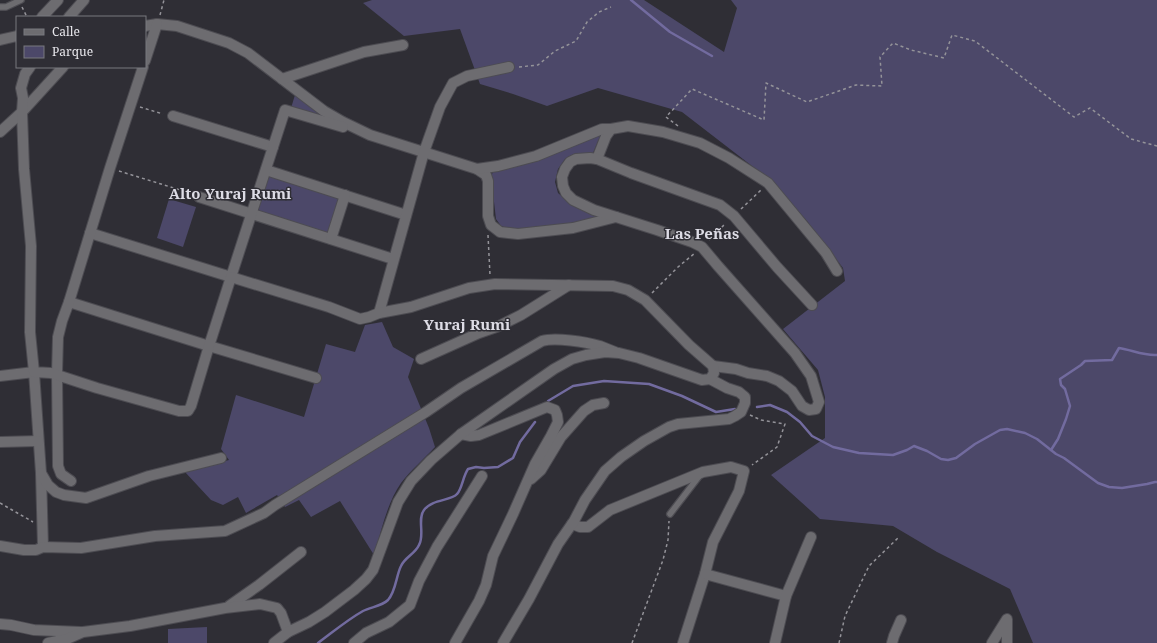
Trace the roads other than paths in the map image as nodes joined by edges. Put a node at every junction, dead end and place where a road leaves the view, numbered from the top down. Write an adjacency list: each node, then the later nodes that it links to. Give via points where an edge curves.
1 (20, 0): 4 (lane)
2 (58, 0): 5 (street)
3 (84, 0): 6 (street)
4 (0, 7)
5 (43, 16)
6 (70, 16)
7 (157, 24): 8 (street); 12 (street); 17 (street, via 177,26 229,43 248,53)
8 (146, 26)
9 (16, 36): 10 (street)
10 (0, 40)
11 (403, 45): 17 (street, via 364,52)
12 (146, 58)
13 (509, 67): 24 (street, via 467,76 453,83 440,107)
14 (29, 68): 18 (street, via 21,88)
15 (62, 68): 18 (street)
16 (143, 68): 33 (street)
17 (282, 79): 22 (street, via 324,111)
18 (22, 112): 21 (street); 46 (street, via 31,246 30,332)
19 (173, 116): 23 (street)
20 (611, 129): 25 (street); 26 (street, via 602,129 536,156); 36 (street, via 628,126 663,132 700,143 729,158 768,183)
21 (0, 131)
22 (370, 135): 23 (street, via 285,110); 24 (street)
23 (272, 147): 27 (street)
24 (424, 152): 26 (street); 31 (street)
25 (597, 159): 32 (street, via 583,158 570,162 562,177 563,186 573,200); 40 (street, via 720,205 734,216)
26 (477, 169): 32 (street, via 486,175 488,216 491,225 500,232 518,234 573,228)
27 (266, 170): 28 (street); 30 (street)
28 (345, 195): 31 (street); 34 (street)
29 (199, 196): 30 (street)
30 (252, 214): 34 (street); 37 (street)
31 (406, 215): 35 (street)
32 (616, 217): 45 (street, via 702,247 795,353 811,376 819,402 816,409 809,410 779,381 767,376)
33 (90, 233): 37 (street); 39 (street)
34 (331, 239): 35 (street)
35 (393, 259): 41 (street)
36 (837, 271)
37 (231, 277): 41 (street, via 360,319); 42 (street)
38 (569, 285): 41 (street, via 488,285); 44 (street, via 521,315); 45 (street, via 613,286 628,290 645,300)
39 (69, 302): 42 (street); 47 (street, via 58,337)
40 (812, 305)
41 (379, 313)
42 (209, 346): 47 (street, via 188,411 179,411 97,388); 49 (street)
43 (619, 353): 50 (street, via 702,380); 52 (street, via 586,355 554,368); 65 (street, via 580,342 554,339 542,341 462,388 264,513 225,531 155,536 81,548)
44 (421, 359)
45 (713, 366): 50 (street, via 714,373)
46 (34, 372): 47 (street); 48 (street); 53 (street)
47 (57, 374): 59 (street, via 58,466 62,474)
48 (0, 376)
49 (316, 378)
50 (710, 379): 62 (street, via 745,397 741,412 729,419 678,424 644,441 606,471 585,500)
51 (604, 403): 60 (street, via 593,405 584,411 561,437 541,470)
52 (461, 434): 60 (street, via 479,435 547,407 555,410 558,422); 73 (street, via 431,460 407,486 398,502 373,570 366,579 325,612)
53 (38, 441): 54 (street); 57 (street)
54 (0, 442)
55 (221, 458): 57 (street, via 149,476 86,498 56,492)
56 (703, 472): 61 (lane); 62 (street, via 610,510 588,527); 67 (street, via 731,467 744,471 739,491 713,542)
57 (41, 473): 65 (street)
58 (482, 476): 76 (street, via 437,546 410,605)
59 (71, 481)
60 (526, 483): 77 (street, via 493,556 480,601)
61 (670, 514)
62 (572, 524): 78 (street, via 558,544)
63 (811, 537): 68 (street)
64 (0, 546): 65 (street, via 24,550)
65 (43, 547)
66 (301, 552): 69 (street)
67 (705, 574): 68 (street); 79 (street)
68 (786, 596): 80 (street)
69 (225, 608): 72 (street); 73 (street, via 260,604 277,608 284,618)
70 (901, 620): 81 (street)
71 (0, 624): 72 (street, via 34,630)
72 (83, 632): 74 (street)
73 (288, 632): 75 (street)
74 (48, 643)
75 (274, 643)
76 (354, 643)
77 (455, 643)
78 (503, 643)
79 (683, 643)
80 (775, 643)
81 (892, 643)
82 (992, 643): 83 (street, via 1007,619)
83 (1007, 643)

